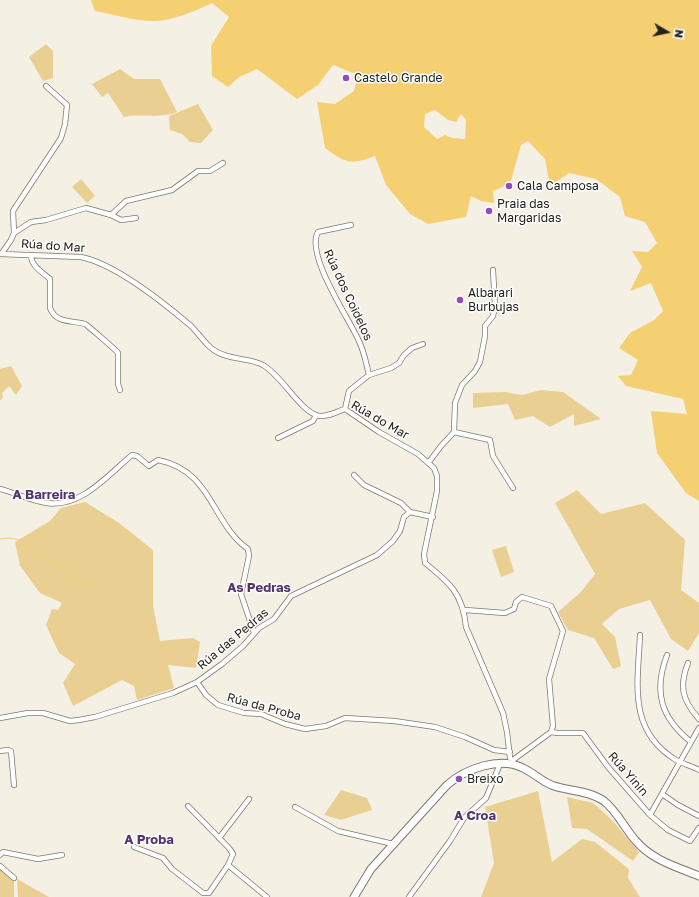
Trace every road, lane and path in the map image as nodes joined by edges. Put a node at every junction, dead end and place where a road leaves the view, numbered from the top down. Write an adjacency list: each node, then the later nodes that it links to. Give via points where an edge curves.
1 (46, 86): 6 (street, via 67,105 65,124 60,138 13,211)
2 (223, 163): 3 (street, via 210,171 198,171 172,190 126,201)
3 (111, 216): 4 (street, via 121,220); 6 (street, via 86,208 31,222)
4 (136, 218)
5 (351, 226): 11 (street, Rúa dos Coidelos, via 318,232 314,239 315,251 327,281 359,340)
6 (14, 233): 7 (street)
7 (1, 253): 8 (street, Rúa do Mar)
8 (31, 255): 12 (street, via 31,261 50,279 51,312 60,320 85,325 118,353); 14 (street, Rúa do Mar, via 81,257 106,265 163,304 192,327 212,349 226,357 262,365)
9 (493, 270): 15 (street, via 493,316 486,326 480,362 462,385 456,403)
10 (423, 344): 11 (street, via 412,348 391,368)
11 (369, 375): 13 (street, via 349,391)
12 (120, 390)
13 (345, 409): 14 (street, Rúa do Mar, via 323,416); 17 (street, Rúa do Mar)
14 (316, 415): 16 (street, via 313,421)
15 (454, 432): 17 (street); 19 (street, via 490,440 493,456)
16 (278, 438)
17 (429, 462): 22 (street, via 437,476)
18 (354, 475): 21 (street, via 364,485 401,503)
19 (512, 488)
20 (0, 489): 24 (street, via 45,503 73,501 87,493 132,455 149,466 158,460 189,474 204,488 231,534 248,549 242,594)
21 (410, 512): 22 (street); 24 (street, Rúa das Pedras, via 404,517 400,531 393,541 377,555 291,596 274,620)
22 (433, 517): 23 (street, via 424,554 425,563 450,583)
23 (465, 610): 32 (street, via 505,613 514,609 516,602 522,598 551,606 563,631 550,679 553,726); 35 (street, via 466,627 504,718)
24 (254, 633): 28 (street, Rúa das Pedras, via 222,664)
25 (640, 635): 37 (street, via 637,701 643,724 656,744)
26 (667, 655): 33 (street, via 660,683 660,697 666,715 678,731)
27 (688, 662): 30 (street, via 682,686 689,708)
28 (196, 682): 29 (street, via 173,693 79,720 70,721 43,713); 35 (street, Rúa da Proba, via 218,705 231,710 261,714 305,729 326,726 345,718 394,721 435,727 494,750)
29 (0, 718)
30 (699, 719)
31 (699, 728): 33 (street)
32 (551, 732): 36 (street); 44 (street, Rúa Yinin, via 583,733 608,768)
33 (691, 742): 37 (street)
34 (0, 751): 39 (street, via 11,751)
35 (510, 752): 36 (street)
36 (509, 762): 48 (main road, via 477,767 456,777); 54 (main road, via 553,785 591,794 604,801 647,852); 58 (street, via 486,798 464,818)
37 (680, 762): 38 (street); 40 (street)
38 (699, 770)
39 (14, 785)
40 (662, 794): 44 (street); 45 (street)
41 (249, 799): 47 (street)
42 (188, 806): 47 (street)
43 (295, 807): 48 (street, via 338,832)
44 (650, 815): 46 (street, Rúa Yinin, via 668,830 690,842)
45 (699, 816)
46 (699, 828)
47 (219, 838): 53 (street, via 233,854)
48 (393, 844): 57 (main road, via 364,877)
49 (134, 847): 53 (street, via 163,858 172,869 203,893 209,893)
50 (0, 855): 51 (street, via 3,852 38,859)
51 (62, 856)
52 (0, 866): 55 (street)
53 (228, 866): 56 (street)
54 (699, 876)
55 (14, 878)
56 (267, 897)
57 (354, 897)
58 (409, 897)

